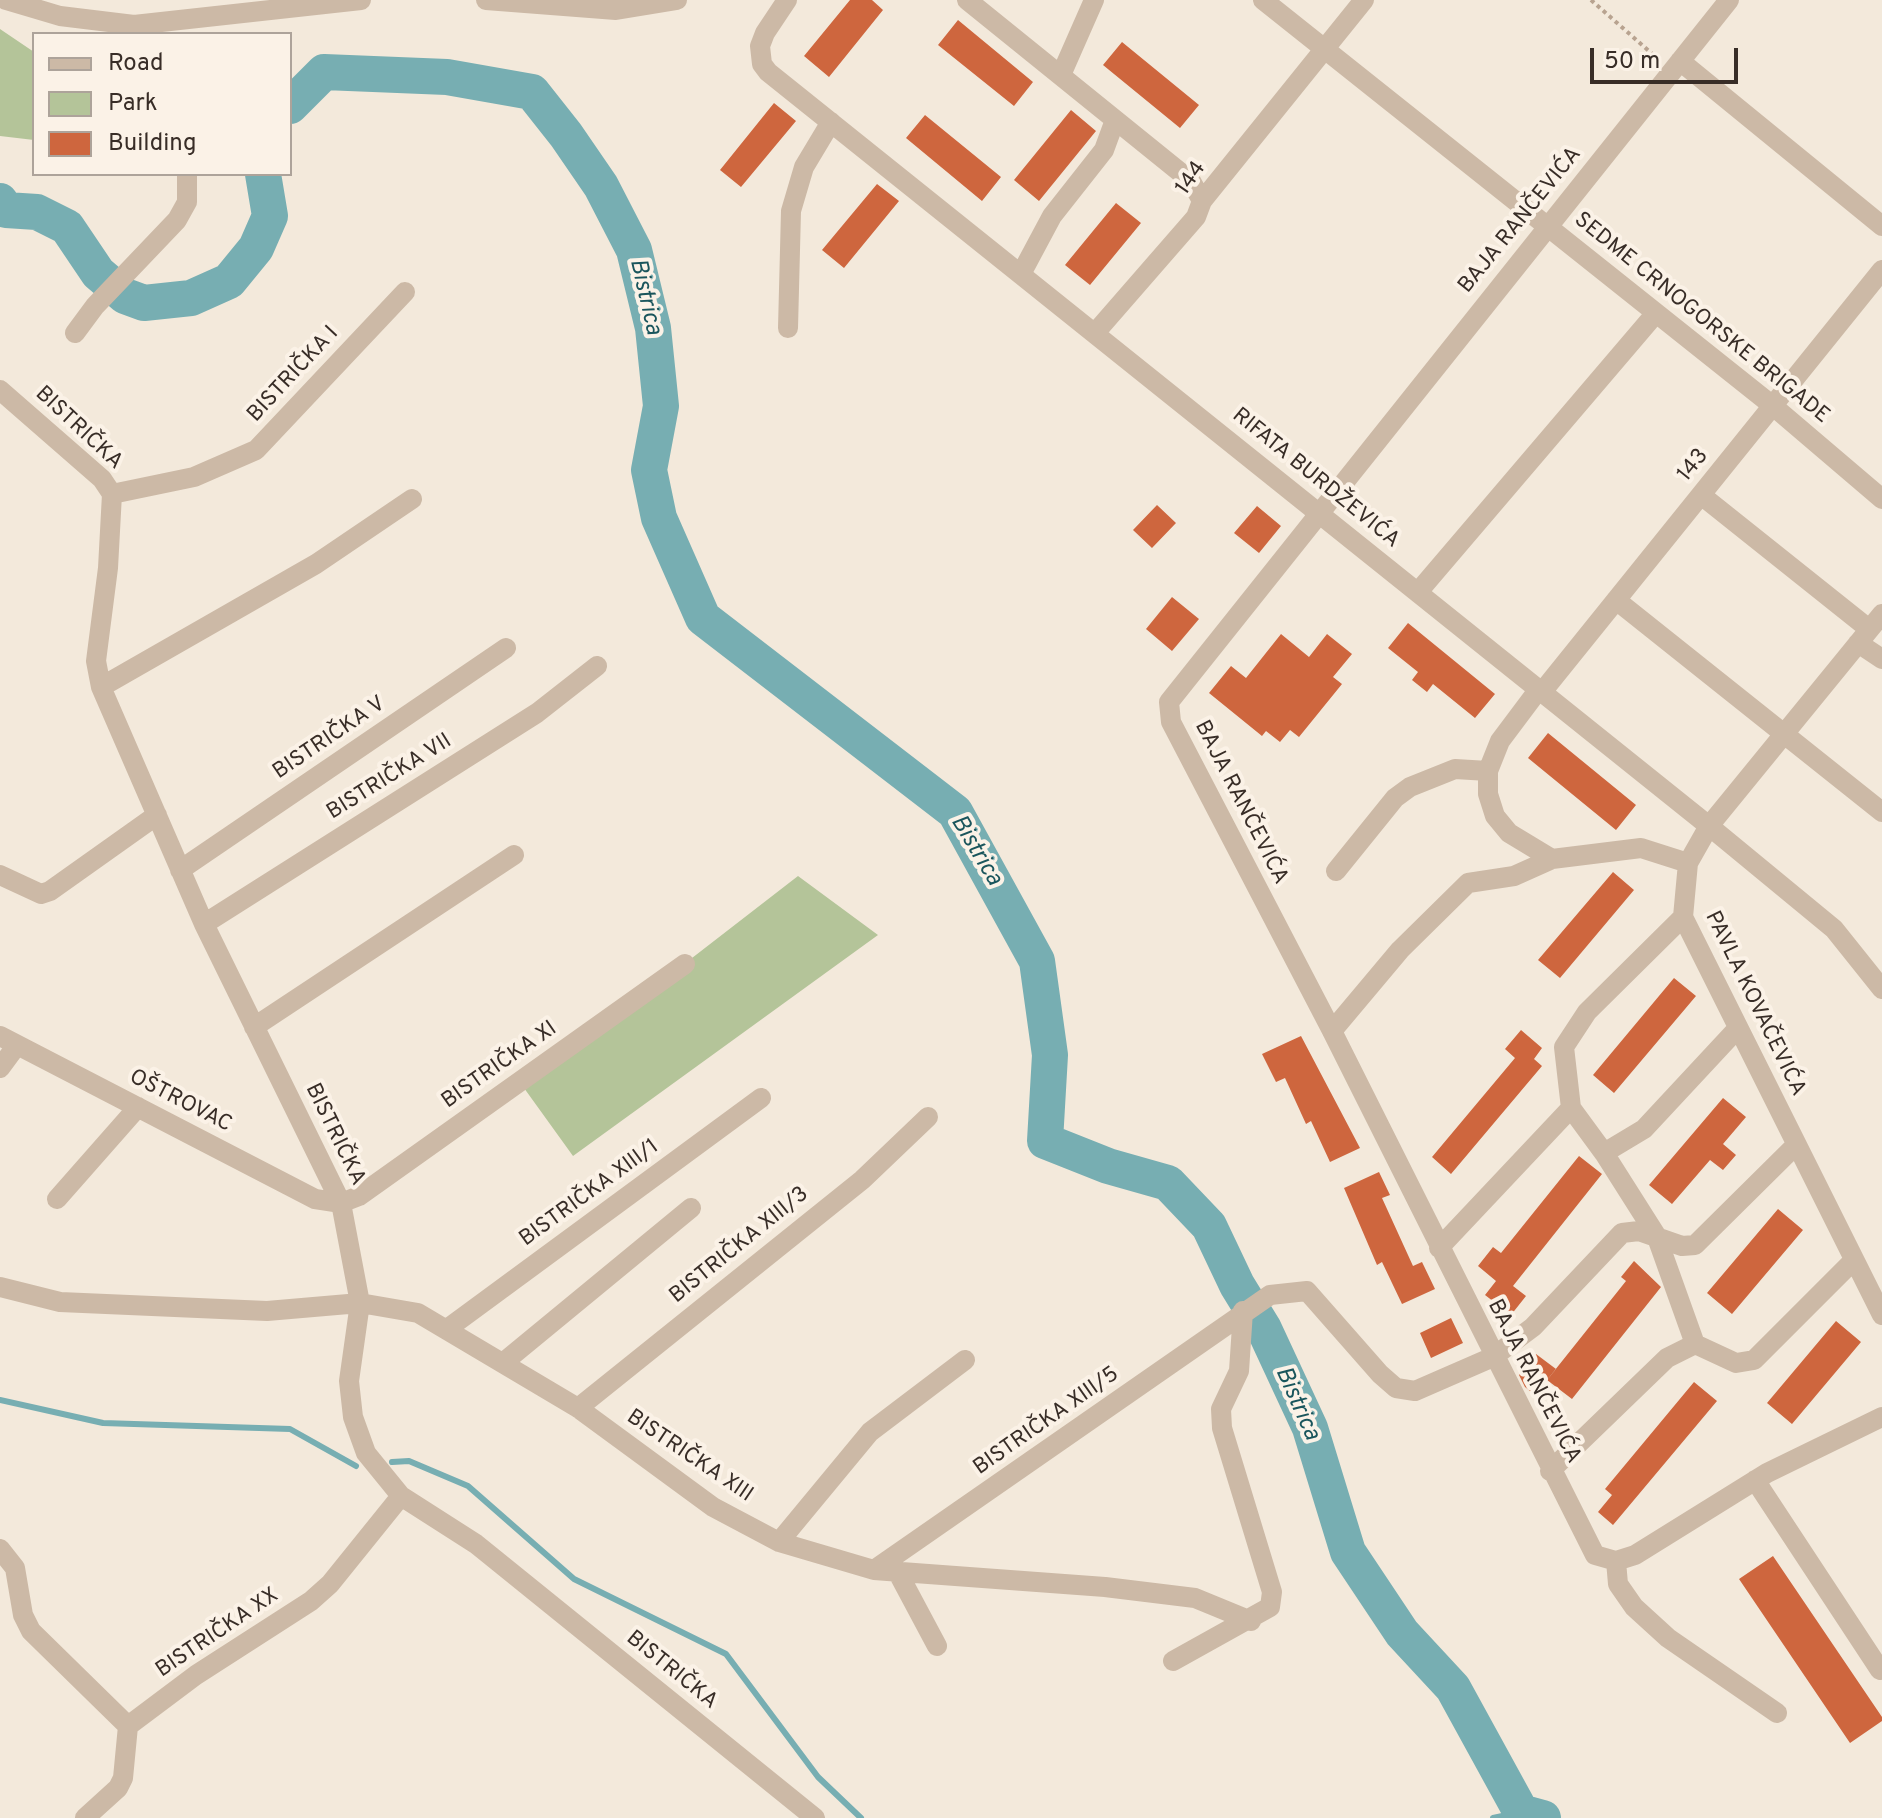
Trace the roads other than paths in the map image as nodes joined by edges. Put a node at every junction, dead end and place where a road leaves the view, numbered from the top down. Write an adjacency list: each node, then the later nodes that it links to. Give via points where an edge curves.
1 (6, 0): 11 (street)
2 (361, 0): 11 (street)
3 (486, 0): 4 (street, via 616,10)
4 (677, 0)
5 (787, 0): 16 (street, RIFATA BURDŽEVIĆA, via 765,33 759,56)
6 (967, 0): 14 (street)
7 (1094, 0): 14 (street)
8 (1263, 0): 12 (street, SEDME CRNOGORSKE BRIGADE)
9 (1364, 0): 12 (street, 144)
10 (1729, 0): 13 (street, BAJA RANČEVIĆA)
11 (122, 29)
12 (1326, 49): 18 (street, 144); 19 (street, SEDME CRNOGORSKE BRIGADE)
13 (1676, 66): 19 (street, BAJA RANČEVIĆA); 20 (street)
14 (1061, 75): 15 (street)
15 (1115, 120): 18 (street, via 1191,181); 22 (street, via 1104,150 1052,216)
16 (831, 122): 22 (street, RIFATA BURDŽEVIĆA); 25 (street, via 804,167 791,211)
17 (187, 176): 26 (street, via 187,202 177,220)
18 (1202, 201): 27 (street, 144, via 1196,217)
19 (1547, 226): 24 (street, SEDME CRNOGORSKE BRIGADE); 34 (street, BAJA RANČEVIĆA)
20 (1882, 226)
21 (1882, 270): 29 (street, 143)
22 (1021, 274): 27 (street, RIFATA BURDŽEVIĆA)
23 (405, 292): 30 (street, BISTRIČKA I, via 256,450 194,477)
24 (1656, 313): 29 (street, SEDME CRNOGORSKE BRIGADE); 35 (street)
25 (788, 328)
26 (75, 333)
27 (1095, 333): 34 (street, RIFATA BURDŽEVIĆA)
28 (0, 390): 30 (street, BISTRIČKA, via 102,479)
29 (1773, 406): 31 (street, 143); 33 (street, SEDME CRNOGORSKE BRIGADE)
30 (112, 494): 41 (street, BISTRIČKA, via 96,661)
31 (1701, 495): 36 (street, 143); 37 (street)
32 (412, 499): 41 (street, via 316,564)
33 (1882, 499)
34 (1319, 511): 35 (street, RIFATA BURDŽEVIĆA); 60 (street, BAJA RANČEVIĆA, via 1169,702 1171,722)
35 (1418, 592): 42 (street, RIFATA BURDŽEVIĆA)
36 (1616, 600): 42 (street, 143); 43 (street)
37 (1870, 628): 39 (street); 43 (street, PAVLA KOVAČEVIĆA)
38 (506, 648): 51 (street, BISTRIČKA V)
39 (1882, 659)
40 (597, 666): 55 (street, BISTRIČKA VII, via 537,713)
41 (101, 687): 46 (street, BISTRIČKA)
42 (1541, 690): 44 (street, 143, via 1500,741); 47 (street, RIFATA BURDŽEVIĆA)
43 (1784, 733): 45 (street); 47 (street, PAVLA KOVAČEVIĆA)
44 (1488, 771): 49 (street, via 1495,816 1509,833); 52 (street, via 1455,769 1410,787)
45 (1882, 812)
46 (157, 815): 51 (street, BISTRIČKA); 53 (street, via 50,891 41,894)
47 (1709, 826): 50 (street, PAVLA KOVAČEVIĆA); 57 (street, RIFATA BURDŽEVIĆA, via 1834,929)
48 (514, 855): 58 (street)
49 (1552, 859): 50 (street, via 1641,848); 60 (street, via 1514,876 1468,883 1400,950)
50 (1688, 863): 54 (street, PAVLA KOVAČEVIĆA)
51 (180, 870): 55 (street, BISTRIČKA)
52 (1336, 871)
53 (0, 875)
54 (1683, 917): 59 (street, PAVLA KOVAČEVIĆA); 65 (street, via 1587,1012 1564,1047)
55 (204, 924): 58 (street, BISTRIČKA)
56 (685, 964): 70 (street, BISTRIČKA XI, via 359,1196)
57 (1881, 984)
58 (254, 1027): 70 (street, BISTRIČKA)
59 (1738, 1028): 67 (street, PAVLA KOVAČEVIĆA); 68 (street, via 1644,1129)
60 (1332, 1031): 73 (street, BAJA RANČEVIĆA)
61 (9, 1040): 62 (street); 64 (street, OŠTROVAC)
62 (0, 1068)
63 (761, 1098): 79 (street, BISTRIČKA XIII/1)
64 (138, 1107): 69 (street); 70 (street, OŠTROVAC, via 315,1199)
65 (1571, 1108): 68 (street); 73 (street)
66 (928, 1117): 84 (street, BISTRIČKA XIII/3, via 862,1180)
67 (1796, 1145): 72 (street, via 1695,1245 1682,1246); 74 (street, PAVLA KOVAČEVIĆA)
68 (1604, 1153): 72 (street)
69 (57, 1199)
70 (341, 1203): 76 (street, BISTRIČKA)
71 (691, 1208): 83 (street)
72 (1656, 1235): 80 (street); 81 (street, via 1622,1233 1533,1327)
73 (1439, 1248): 81 (street, BAJA RANČEVIĆA)
74 (1853, 1261): 77 (street, PAVLA KOVAČEVIĆA); 80 (street, via 1754,1360 1736,1363)
75 (0, 1287): 76 (street, BISTRIČKA XIII, via 60,1302 251,1310)
76 (360, 1303): 79 (street, BISTRIČKA XIII, via 418,1313); 88 (street, BISTRIČKA, via 349,1381 353,1417 366,1453)
77 (1880, 1306)
78 (1243, 1311): 81 (street, BISTRIČKA XIII/5, via 1270,1295 1307,1291 1396,1388 1415,1391); 92 (street, BISTRIČKA XIII/5); 94 (street, via 1239,1371 1221,1409 1222,1428 1272,1592 1270,1607)
79 (447, 1329): 83 (street, BISTRIČKA XIII)
80 (1695, 1344): 86 (street, via 1667,1358)
81 (1493, 1357): 86 (street, BAJA RANČEVIĆA)
82 (965, 1360): 89 (street, via 870,1432)
83 (504, 1362): 84 (street, BISTRIČKA XIII)
84 (578, 1408): 89 (street, BISTRIČKA XIII, via 713,1507)
85 (1882, 1417): 87 (street)
86 (1550, 1471): 91 (street, BAJA RANČEVIĆA, via 1595,1555)
87 (1755, 1480): 91 (street, via 1635,1555); 97 (street)
88 (401, 1496): 99 (street, BISTRIČKA XX, via 311,1601); 101 (street, BISTRIČKA, via 476,1544)
89 (779, 1542): 92 (street, BISTRIČKA XIII)
90 (0, 1549): 99 (street, via 15,1568 31,1631)
91 (1616, 1561): 98 (street, via 1618,1584 1634,1607 1668,1638)
92 (874, 1570): 93 (street, BISTRIČKA XIII)
93 (897, 1571): 94 (street, BISTRIČKA XIII, via 1195,1598); 95 (street)
94 (1251, 1621): 96 (street)
95 (937, 1646)
96 (1173, 1661)
97 (1880, 1670)
98 (1777, 1713)
99 (128, 1726): 100 (street, via 123,1778)
100 (85, 1818)
101 (815, 1818)

